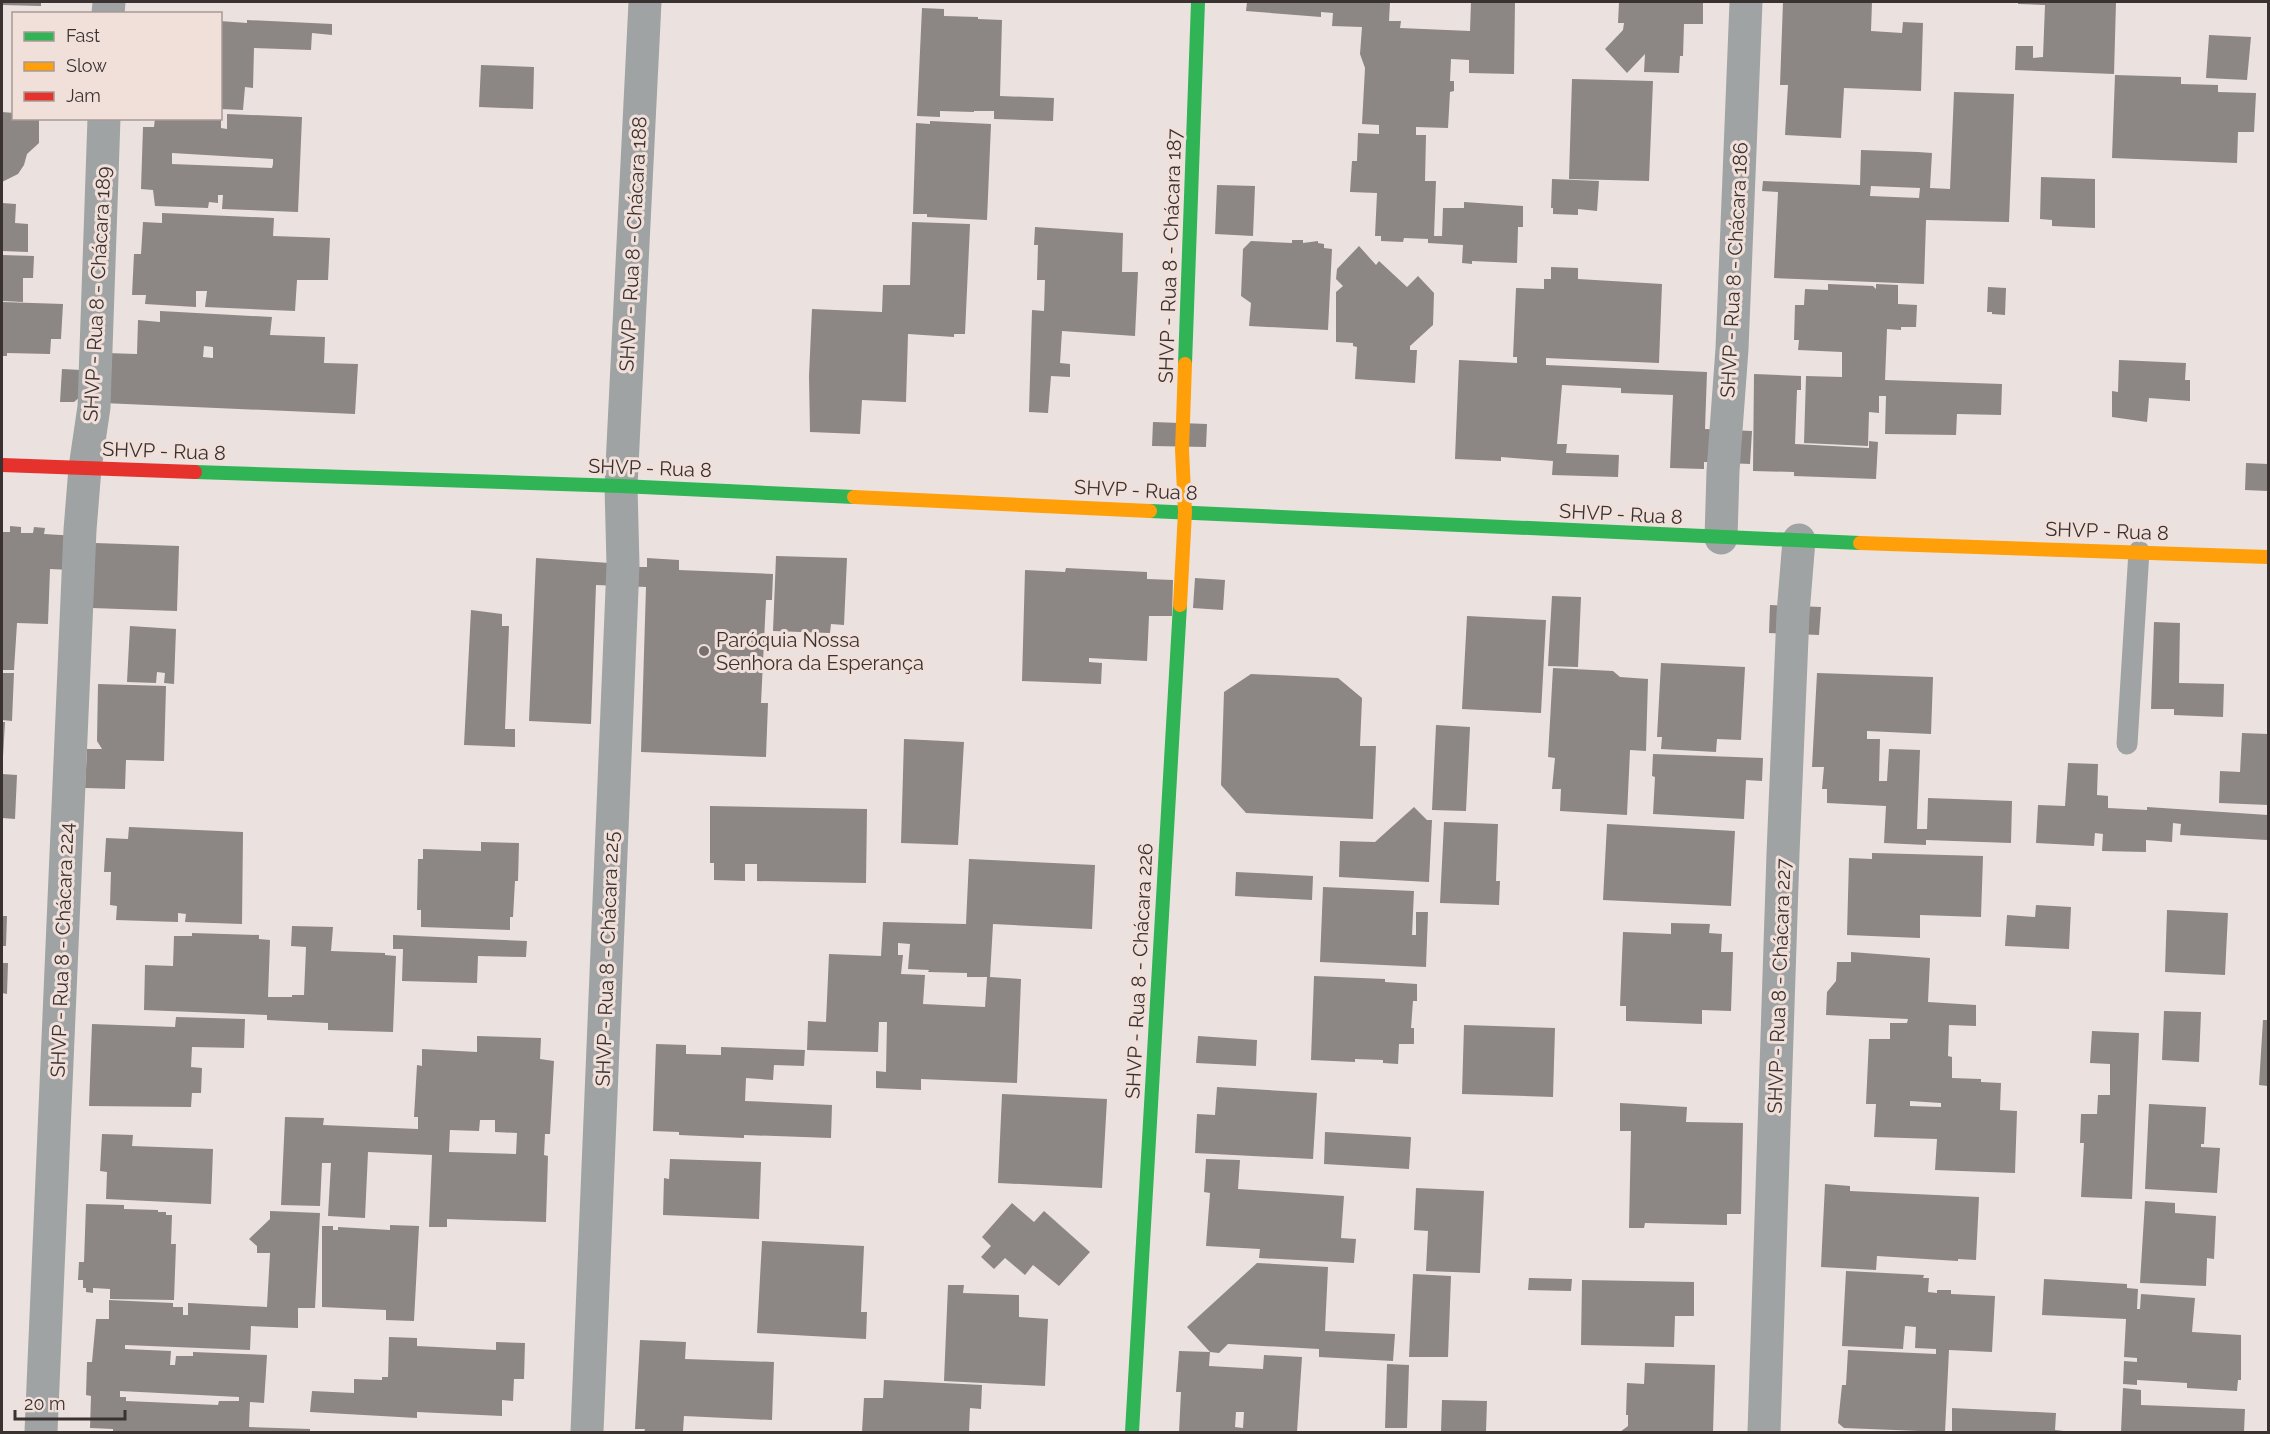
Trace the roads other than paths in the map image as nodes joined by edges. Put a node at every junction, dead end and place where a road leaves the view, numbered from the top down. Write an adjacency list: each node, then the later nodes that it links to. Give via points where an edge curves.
1 (645, 2): 7 (street, SHVP - Rua 8 - Chácara 188)
2 (1198, 2): 8 (street, SHVP - Rua 8 - Chácara 187, via 1182,450)
3 (1746, 2): 9 (street, SHVP - Rua 8 - Chácara 186)
4 (104, 120): 6 (street, SHVP - Rua 8 - Chácara 189, via 94,407)
5 (2, 465): 6 (street, SHVP - Rua 8)
6 (86, 468): 7 (street, SHVP - Rua 8); 14 (street, SHVP - Rua 8 - Chácara 224, via 80,530)
7 (621, 486): 8 (street, SHVP - Rua 8); 15 (street, SHVP - Rua 8 - Chácara 225, via 623,566)
8 (1185, 512): 9 (street, SHVP - Rua 8); 16 (street, SHVP - Rua 8 - Chácara 226)
9 (1721, 538): 10 (street, SHVP - Rua 8)
10 (1799, 540): 11 (street, SHVP - Rua 8); 17 (street, SHVP - Rua 8 - Chácara 227, via 1783,854)
11 (2139, 551): 12 (street, SHVP - Rua 8); 13 (lane)
12 (2268, 557)
13 (2127, 744)
14 (41, 1432)
15 (588, 1432)
16 (1132, 1432)
17 (1764, 1432)

